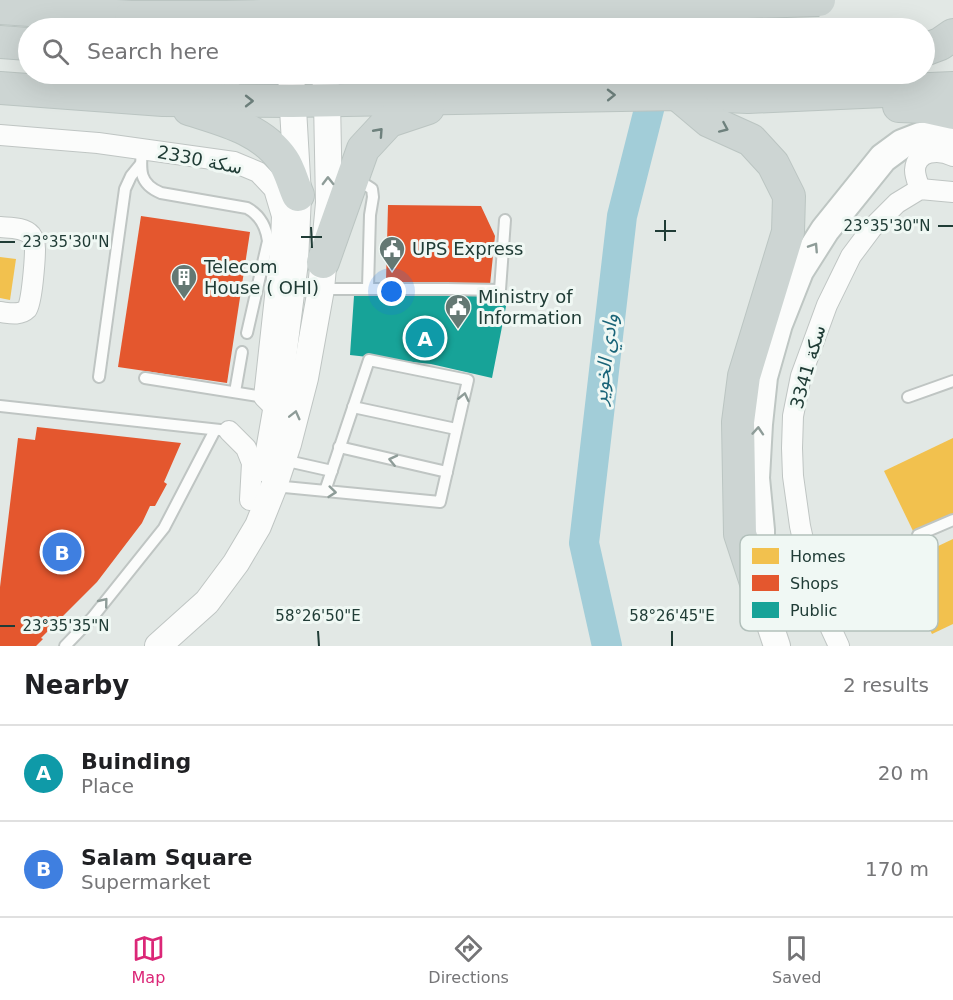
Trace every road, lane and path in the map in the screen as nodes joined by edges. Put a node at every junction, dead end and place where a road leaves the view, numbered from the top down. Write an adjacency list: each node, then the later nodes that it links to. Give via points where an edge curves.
1 (194, 0): 8 (main road)
2 (265, 0): 7 (main road, via 279,14)
3 (360, 0): 9 (main road)
4 (459, 0): 10 (main road)
5 (819, 0): 6 (main road, bridge, via 226,17 131,17)
6 (0, 8)
7 (304, 16)
8 (198, 18)
9 (336, 18)
10 (445, 18)
11 (935, 33): 12 (main road)
12 (953, 33): 15 (main road)
13 (0, 42): 14 (main road)
14 (18, 43)
15 (935, 46)
16 (953, 51): 17 (main road)
17 (935, 58)
18 (38, 84): 26 (main road)
19 (135, 84): 27 (main road)
20 (392, 84): 22 (main road)
21 (757, 84): 28 (main road)
22 (454, 86): 24 (main road); 28 (main road, one-way to 28, via 528,97); 36 (main road, one-way to 22, via 363,149 389,120)
23 (291, 87): 24 (main road); 30 (main road, one-way to 23); 39 (street)
24 (326, 87): 42 (street, one-way to 24, via 329,203)
25 (953, 88): 29 (main road)
26 (1, 89): 27 (main road)
27 (57, 92): 30 (main road)
28 (671, 94): 29 (main road); 70 (main road, one-way to 70, via 709,121 751,140 773,164 789,196 788,232 744,376 738,422)
29 (748, 97): 31 (main road, via 926,107)
30 (163, 100): 39 (main road, via 237,125 269,143 284,162)
31 (953, 113)
32 (0, 135): 35 (street, سكة 2330, via 98,143)
33 (953, 137): 71 (main road, one-way to 33, via 755,477 763,377 799,271 825,230 883,158 920,137)
34 (953, 156): 37 (street, via 929,152 919,159 915,168)
35 (141, 157): 44 (lane, via 144,180 154,190 247,208 262,221 268,241); 46 (street, سكة 2330, via 234,162 258,172 274,189 282,216); 50 (lane, via 124,189)
36 (354, 177): 42 (main road); 43 (lane, via 372,189)
37 (920, 189): 38 (street); 72 (street, سكة 3341, via 897,203 852,256 827,305 801,376 793,416 793,476)
38 (953, 192)
39 (298, 195): 49 (street, via 295,262)
40 (504, 220): 43 (lane, via 500,290)
41 (0, 227): 45 (street, via 28,232 35,250 27,309 18,314)
42 (322, 275): 43 (lane); 63 (street, one-way to 42, via 304,378)
43 (368, 288)
44 (251, 311): 46 (lane); 47 (lane)
45 (0, 312)
46 (272, 316): 49 (street, سكة 2330)
47 (247, 333)
48 (242, 352): 53 (lane)
49 (274, 364): 55 (street)
50 (99, 377)
51 (145, 378): 53 (lane)
52 (953, 381): 54 (lane)
53 (235, 392): 55 (lane)
54 (908, 397)
55 (270, 403): 61 (street)
56 (0, 406): 58 (lane); 60 (lane)
57 (353, 407): 59 (lane); 59 (lane, one-way to 57, via 468,380 369,360); 62 (lane)
58 (0, 415)
59 (456, 429): 65 (lane)
60 (222, 431): 61 (street); 68 (street, via 246,448 252,463); 77 (lane, one-way to 60, via 164,528)
61 (272, 436): 68 (street)
62 (339, 447): 64 (lane); 65 (lane, one-way to 62)
63 (283, 460): 64 (lane); 66 (street)
64 (332, 471): 67 (lane)
65 (447, 472): 67 (lane, one-way to 65, via 440,502)
66 (274, 486): 67 (lane); 76 (street, via 258,526 237,562 207,602)
67 (325, 491)
68 (250, 500): 76 (street, via 219,562)
69 (953, 520): 73 (lane)
70 (740, 535)
71 (760, 535)
72 (802, 535)
73 (920, 535)
74 (772, 631): 78 (street)
75 (832, 631): 79 (street, سكة 3341)
76 (160, 644)
77 (65, 646)
78 (777, 646)
79 (839, 646)

